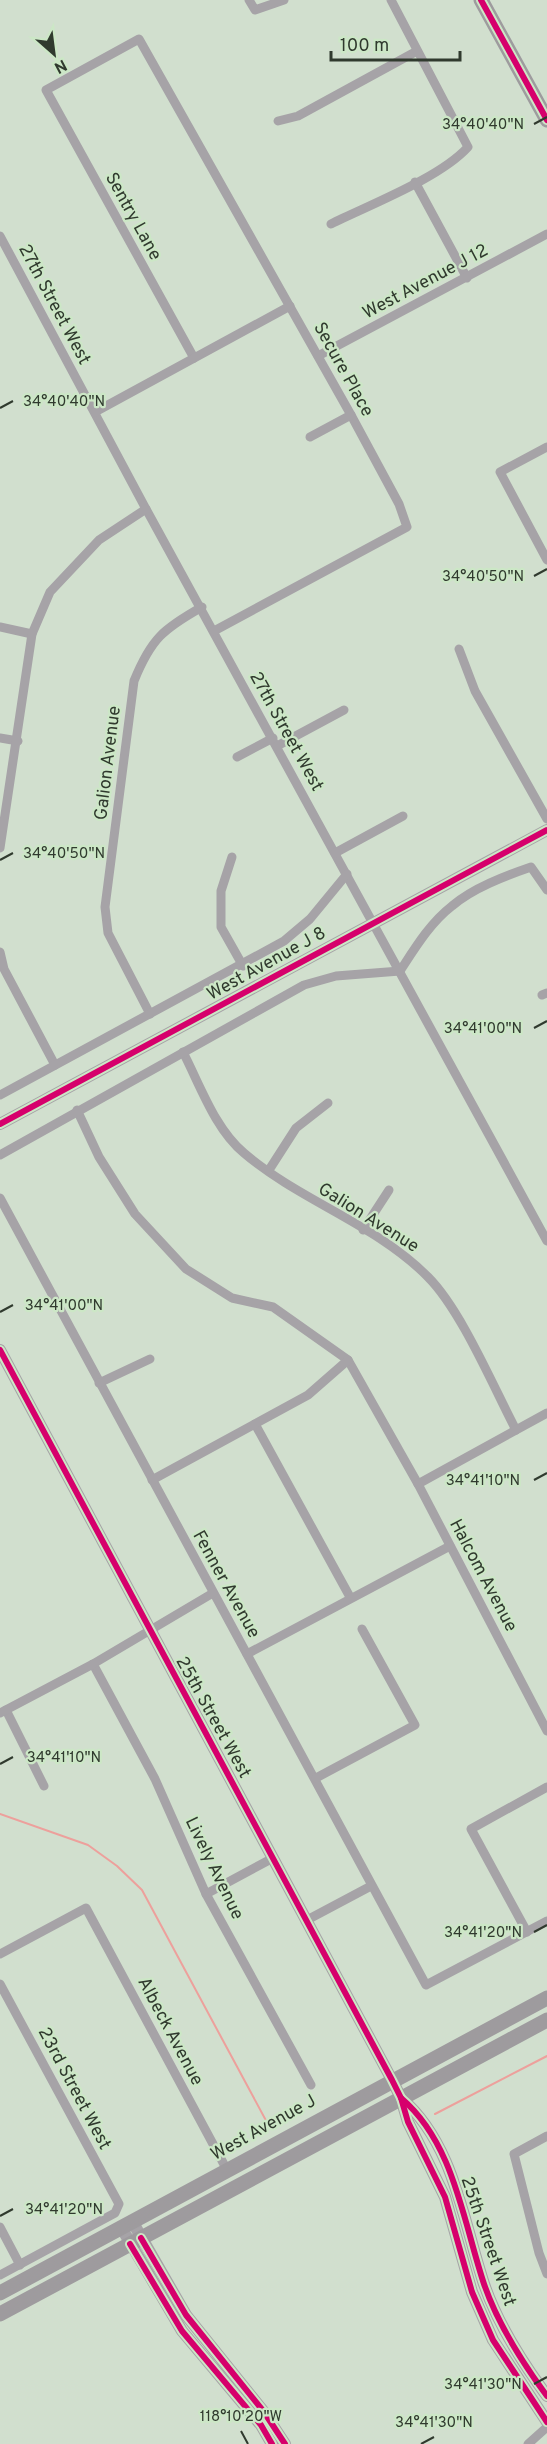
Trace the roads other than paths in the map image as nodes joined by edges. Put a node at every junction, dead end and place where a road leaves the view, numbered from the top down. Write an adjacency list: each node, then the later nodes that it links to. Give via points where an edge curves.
1 (249, 0): 2 (street, via 255,10)
2 (284, 0)
3 (391, 0): 5 (street)
4 (481, 0): 7 (main road)
5 (417, 51): 8 (street, via 298,117); 9 (street, via 468,147 459,157)
6 (46, 90): 14 (street, Secure Place, via 139,39); 16 (street, Sentry Lane)
7 (547, 120)
8 (278, 121)
9 (415, 182): 10 (street); 13 (street)
10 (331, 224)
11 (547, 234): 13 (street, West Avenue J 12)
12 (0, 236): 17 (street, 27th Street West)
13 (467, 278): 15 (street, West Avenue J 12)
14 (290, 306): 15 (street, Secure Place); 16 (street)
15 (318, 356): 18 (street, Secure Place)
16 (194, 358): 17 (street)
17 (95, 412): 21 (street, 27th Street West)
18 (351, 414): 19 (street); 25 (street, Secure Place, via 399,504 407,527)
19 (310, 437)
20 (547, 447): 22 (street, via 500,472)
21 (146, 509): 23 (street, 27th Street West); 26 (street, via 99,540 51,592)
22 (547, 560)
23 (202, 608): 25 (street, 27th Street West); 45 (street, Galion Avenue, via 169,625 146,652 134,681 105,907 108,933)
24 (0, 627): 26 (street)
25 (214, 631): 31 (street, 27th Street West)
26 (32, 634): 30 (street)
27 (459, 649): 34 (street, via 476,691)
28 (344, 710): 31 (street)
29 (0, 738): 30 (street)
30 (18, 741): 36 (street)
31 (275, 742): 32 (street); 37 (street, 27th Street West)
32 (237, 757)
33 (403, 816): 37 (street)
34 (547, 819)
35 (547, 830): 41 (street, West Avenue J 8)
36 (0, 848)
37 (335, 853): 39 (street, 27th Street West)
38 (232, 857): 43 (street, via 221,891 221,927)
39 (346, 874): 41 (street, 27th Street West); 43 (street, via 310,919 284,941)
40 (547, 890): 44 (street, via 531,867 509,874 453,905 430,927)
41 (373, 921): 44 (street, 27th Street West); 51 (street, West Avenue J 8)
42 (0, 952): 47 (street, via 4,969)
43 (243, 966): 45 (street)
44 (400, 971): 46 (street, via 336,976 304,985); 57 (street, 27th Street West)
45 (150, 1014): 47 (street)
46 (183, 1052): 50 (street); 53 (street, Galion Avenue, via 222,1126 243,1152)
47 (55, 1065): 48 (street)
48 (0, 1095)
49 (328, 1103): 53 (street, via 296,1128)
50 (77, 1110): 52 (street); 60 (street, Halcom Avenue, via 99,1157 135,1214 186,1269 232,1298 273,1307)
51 (0, 1124)
52 (0, 1155)
53 (269, 1170): 56 (street, Galion Avenue, via 296,1191)
54 (389, 1190): 56 (street)
55 (0, 1198): 61 (street, Fenner Avenue)
56 (363, 1230): 64 (street, Galion Avenue, via 406,1257 430,1278 453,1310)
57 (547, 1241)
58 (0, 1350): 71 (street, 25th Street West)
59 (150, 1359): 61 (street)
60 (348, 1360): 63 (street, via 308,1395); 66 (street, Halcom Avenue)
61 (99, 1383): 65 (street, Fenner Avenue)
62 (547, 1413): 64 (street)
63 (255, 1424): 65 (street); 69 (street)
64 (516, 1430): 66 (street)
65 (152, 1480): 68 (street, Fenner Avenue)
66 (418, 1484): 67 (street, Halcom Avenue)
67 (450, 1546): 69 (street); 75 (street, Halcom Avenue)
68 (213, 1593): 71 (street); 72 (street, Fenner Avenue)
69 (350, 1597): 72 (street)
70 (362, 1629): 76 (street, via 415,1725)
71 (149, 1630): 73 (street); 79 (street, 25th Street West)
72 (247, 1654): 76 (street, Fenner Avenue)
73 (93, 1664): 74 (street); 81 (street, Lively Avenue, via 155,1779)
74 (3, 1712): 77 (street)
75 (547, 1731)
76 (316, 1778): 80 (street, Fenner Avenue)
77 (44, 1786)
78 (547, 1787): 84 (street, via 471,1829)
79 (273, 1858): 81 (street); 82 (street, 25th Street West)
80 (372, 1886): 82 (street); 84 (street, Fenner Avenue, via 426,1985)
81 (206, 1894): 90 (street, Lively Avenue)
82 (307, 1920): 89 (street, 25th Street West)
83 (547, 1921): 84 (street)
84 (527, 1932)
85 (0, 1954): 93 (street, Albeck Avenue, via 86,1908)
86 (0, 1984): 98 (street, 23rd Street West, via 119,2204 115,2213)
87 (547, 1998): 89 (main road, West Avenue J)
88 (547, 2020): 91 (main road)
89 (392, 2080): 91 (street, 25th Street West); 93 (main road, West Avenue J)
90 (311, 2085)
91 (401, 2097): 96 (main road); 103 (street, 25th Street West, via 421,2115 446,2165 501,2323); 104 (street, 25th Street West, via 408,2122 445,2197 472,2292 493,2340)
92 (547, 2136): 97 (street, via 514,2154)
93 (227, 2170): 94 (main road, West Avenue J)
94 (126, 2224): 96 (street); 101 (main road, West Avenue J)
95 (0, 2227): 98 (street)
96 (136, 2241): 102 (main road); 105 (street, via 182,2331 261,2425); 106 (street, via 186,2315)
97 (543, 2251): 99 (street)
98 (20, 2265): 100 (street)
99 (547, 2274)
100 (0, 2275)
101 (0, 2293)
102 (0, 2314)
103 (547, 2397)
104 (547, 2424): 107 (street)
105 (272, 2444)
106 (285, 2444)
107 (528, 2444)

